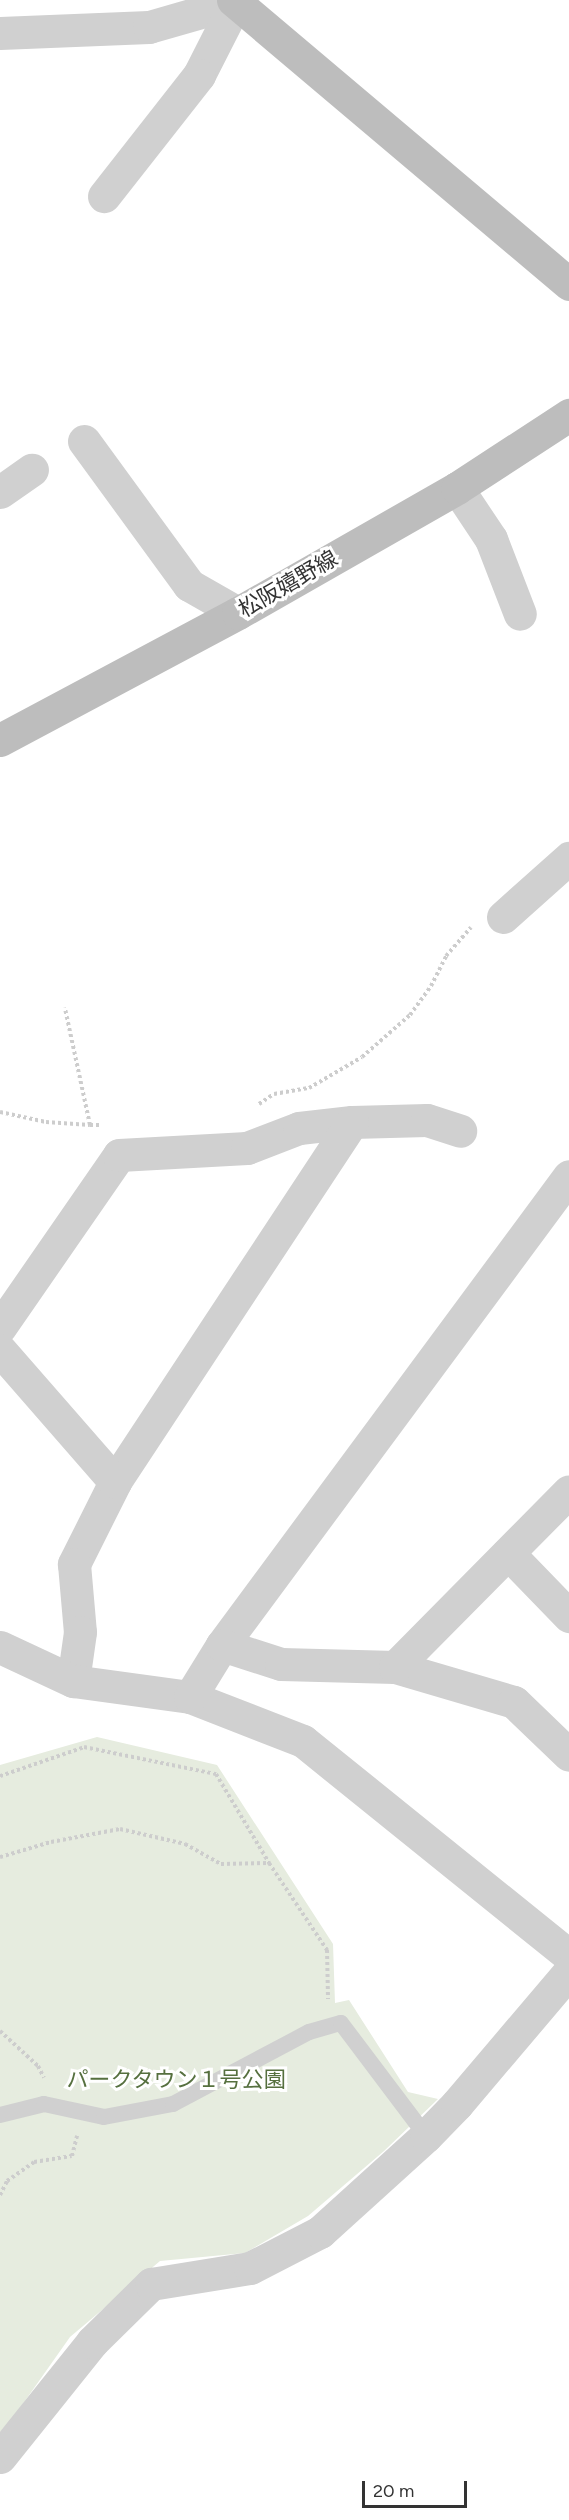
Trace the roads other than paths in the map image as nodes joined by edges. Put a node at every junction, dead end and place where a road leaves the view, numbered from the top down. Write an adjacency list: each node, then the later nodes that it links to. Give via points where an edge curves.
1 (235, 1): 2 (street, via 149,27); 3 (street, via 199,75); 4 (main road)
2 (0, 33)
3 (104, 196)
4 (569, 284)
5 (569, 415): 8 (main road, 松阪嬉野線)
6 (84, 441): 10 (street, via 189,585)
7 (32, 471): 9 (street)
8 (457, 488): 10 (main road, 松阪嬉野線); 11 (street, via 492,539)
9 (0, 492)
10 (238, 613): 12 (main road, 松阪嬉野線)
11 (520, 614)
12 (0, 740)
13 (569, 858): 14 (street)
14 (503, 917)
15 (352, 1122): 16 (street, via 427,1120); 18 (street, via 299,1128 247,1148 119,1155); 20 (street)
16 (460, 1131)
17 (569, 1176): 24 (street)
18 (0, 1327)
19 (0, 1350): 20 (street)
20 (115, 1482): 27 (street, via 74,1564 80,1632)
21 (569, 1491): 22 (street)
22 (508, 1553): 23 (street); 26 (street)
23 (569, 1616)
24 (222, 1646): 26 (street, via 281,1664); 28 (street)
25 (0, 1647): 27 (street)
26 (395, 1666): 29 (street, via 514,1702)
27 (73, 1682): 28 (street)
28 (190, 1696): 30 (street, via 303,1741)
29 (569, 1755)
30 (569, 1956)
31 (569, 1972): 33 (street)
32 (0, 2115): 33 (lane, via 44,2104 105,2117 173,2104 309,2032 340,2023)
33 (426, 2136): 34 (street, via 320,2232 250,2268 151,2284 92,2342)
34 (0, 2457)

